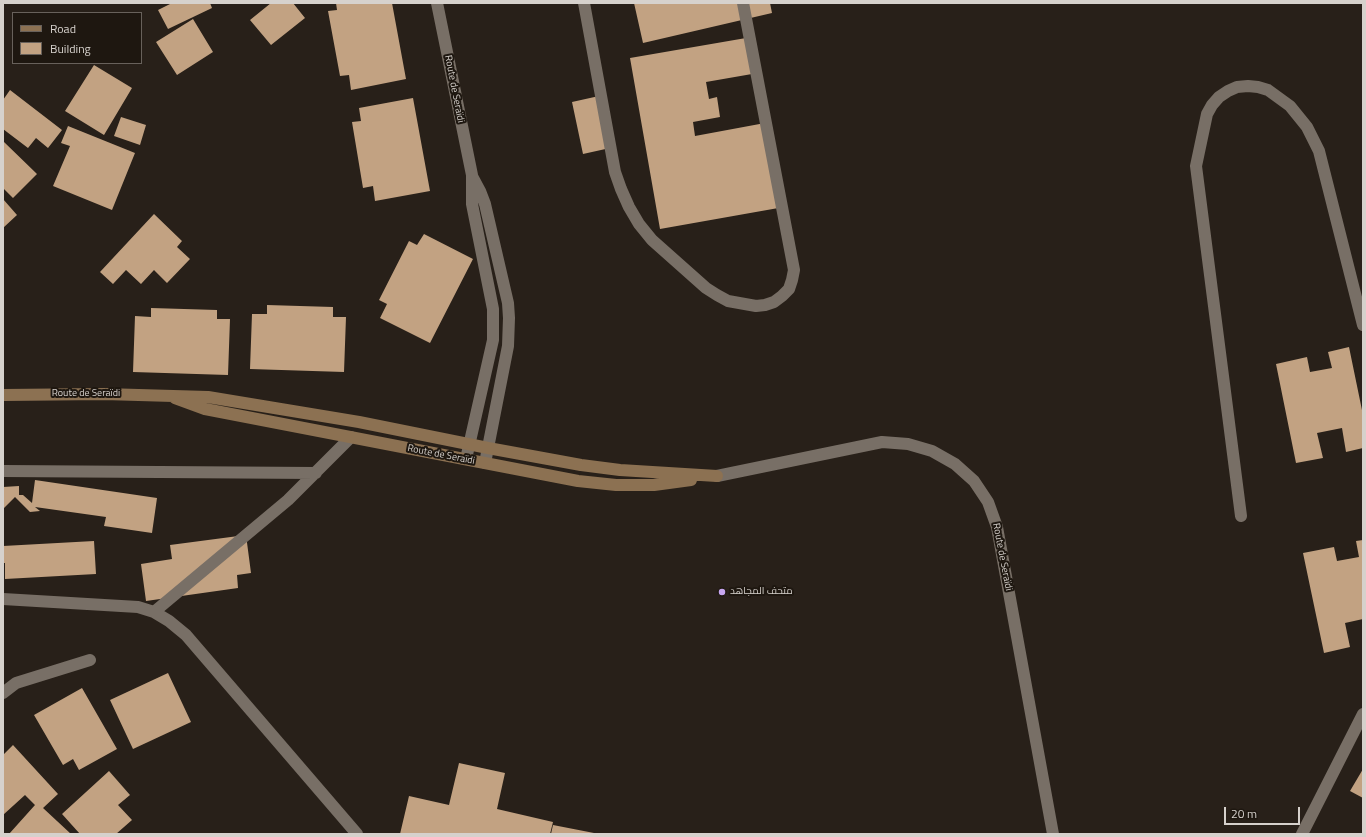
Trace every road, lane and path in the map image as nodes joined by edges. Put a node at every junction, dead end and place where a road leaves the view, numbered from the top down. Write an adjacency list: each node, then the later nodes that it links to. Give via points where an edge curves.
1 (437, 3): 4 (street, Route de Seraïdi)
2 (584, 3): 3 (street, via 615,172 639,224 652,240 706,288 728,300 756,306 774,302 782,296 790,284 794,270)
3 (743, 3)
4 (472, 175): 9 (street, via 472,204 492,309 493,340); 10 (street, via 485,204 508,303 509,318 508,346)
5 (1363, 325): 16 (street, via 1319,151 1307,127 1290,106 1268,90 1248,86 1228,91 1212,105 1207,114 1196,166)
6 (3, 395): 7 (main road, Route de Seraïdi)
7 (168, 396): 8 (main road, Route de Seraïdi, via 204,409); 9 (main road, Route de Seraïdi, via 215,398 359,422)
8 (351, 437): 11 (main road, Route de Seraïdi); 14 (street)
9 (469, 444): 10 (main road, Route de Seraïdi); 11 (street)
10 (488, 448): 12 (street); 15 (main road, Route de Seraïdi, via 599,468)
11 (466, 459): 12 (main road, Route de Seraïdi)
12 (485, 463): 15 (main road, Route de Seraïdi, via 616,485 654,485)
13 (3, 471): 14 (street)
14 (316, 473): 18 (street, via 288,500)
15 (717, 476): 23 (street, Route de Seraïdi, via 882,442 908,444 932,451 955,464 974,481 988,502 997,527)
16 (1241, 516)
17 (3, 599): 18 (street, via 138,606)
18 (154, 612): 22 (street, via 186,635)
19 (90, 660): 20 (street, via 16,683)
20 (3, 692)
21 (1363, 714): 24 (street)
22 (357, 834)
23 (1053, 834)
24 (1302, 834)

